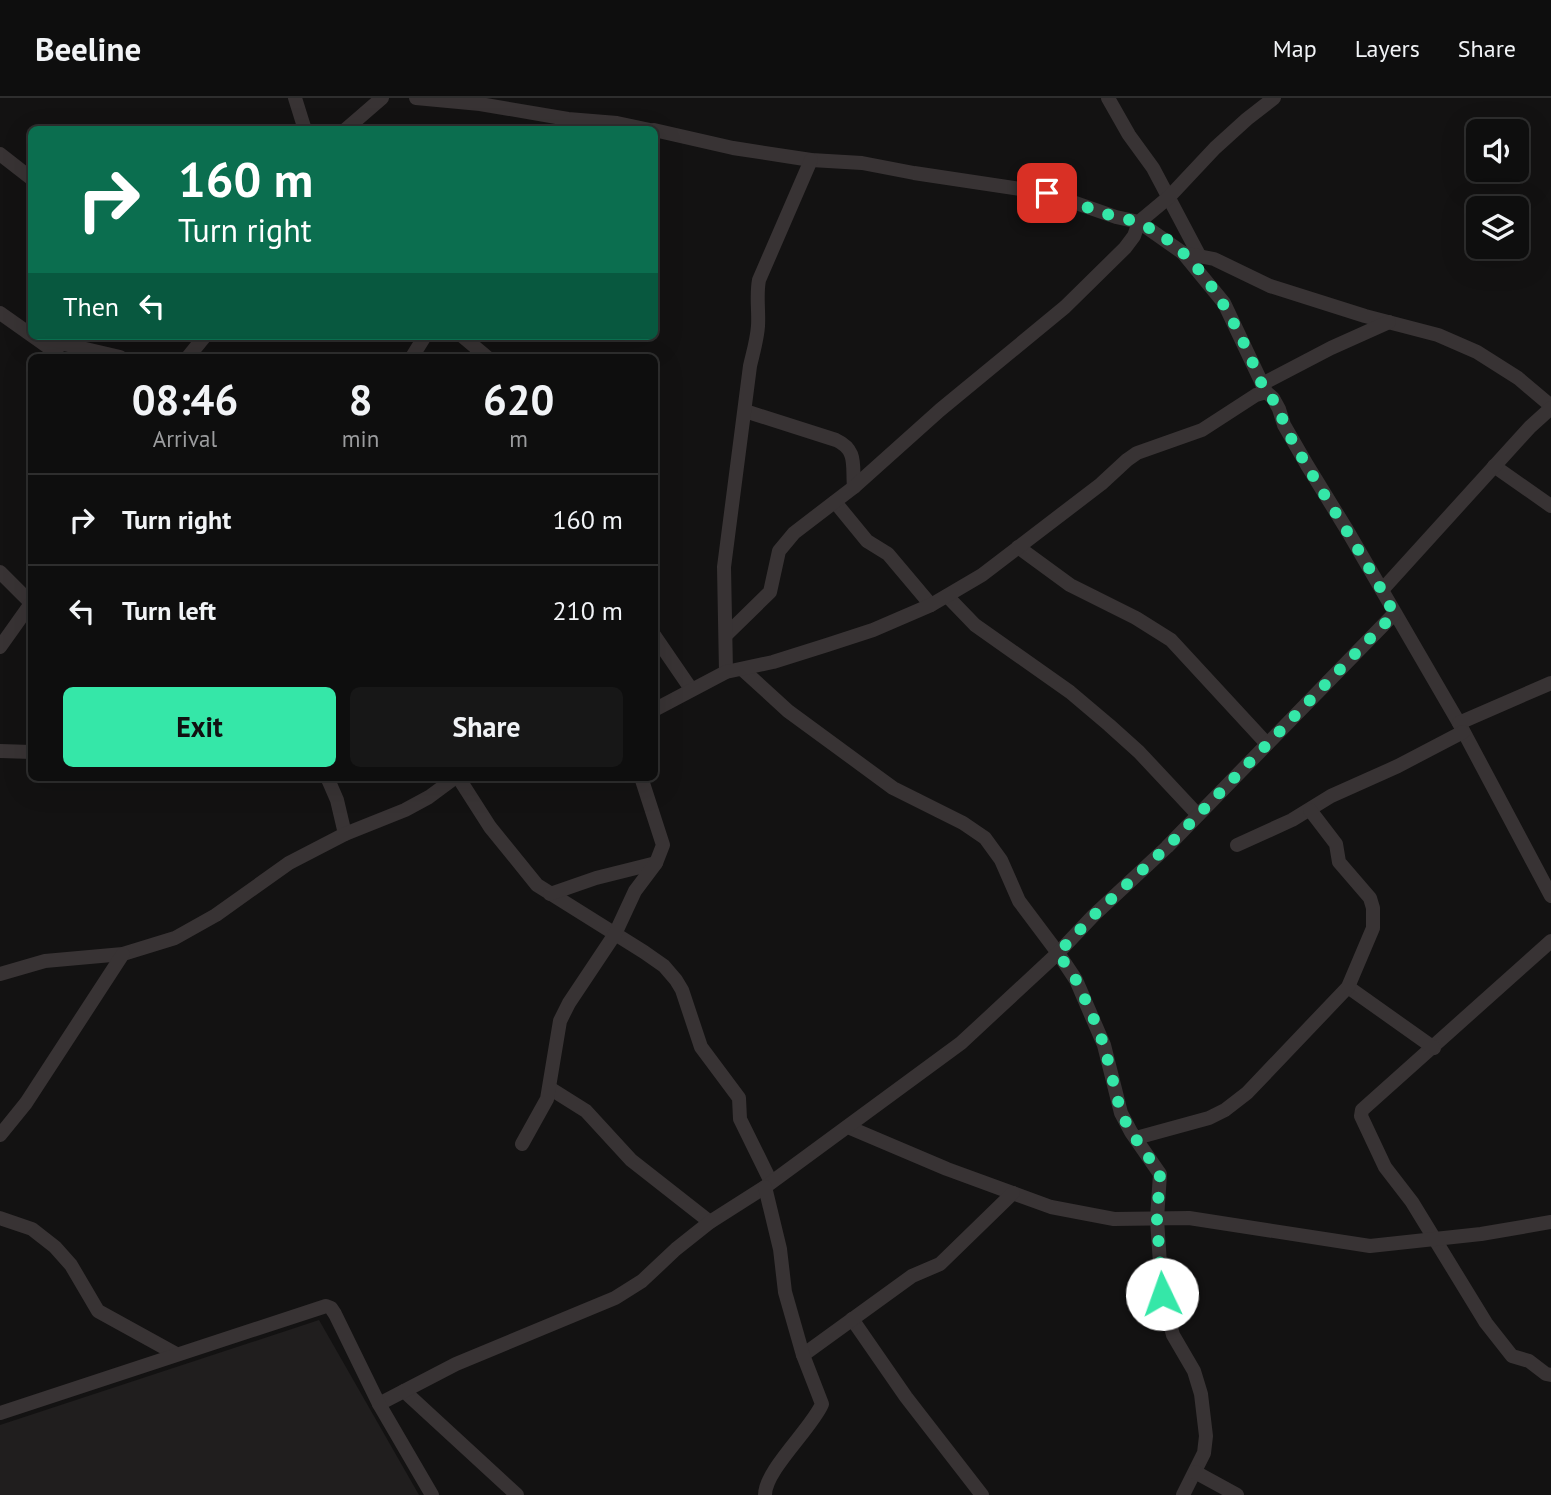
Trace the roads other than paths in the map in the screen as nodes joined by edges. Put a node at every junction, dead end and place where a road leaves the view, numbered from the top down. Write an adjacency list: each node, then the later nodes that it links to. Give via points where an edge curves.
1 (295, 98): 8 (street)
2 (382, 98): 9 (street)
3 (416, 98): 6 (street)
4 (1108, 98): 15 (street)
5 (1274, 98): 15 (street, via 1215,148)
6 (468, 101): 7 (street)
7 (576, 125): 10 (street)
8 (303, 126)
9 (350, 126)
10 (632, 126)
11 (658, 131): 13 (street)
12 (0, 154): 14 (street)
13 (811, 160): 16 (street, via 862,163 1047,193); 30 (street, via 756,294 758,323)
14 (28, 177)
15 (1169, 197): 16 (street); 18 (street)
16 (1139, 222): 17 (street); 32 (street, via 1125,248 1089,285)
17 (1183, 253): 18 (street); 28 (street, via 1224,303)
18 (1199, 255): 20 (street, via 1270,286)
19 (0, 313): 21 (street)
20 (1389, 322): 28 (street, via 1331,348); 29 (street, via 1438,335 1477,352 1518,378)
21 (28, 333)
22 (38, 340): 25 (street, via 51,349 64,344)
23 (202, 340): 26 (street)
24 (467, 340): 27 (street)
25 (107, 354)
26 (191, 354)
27 (483, 354)
28 (1264, 388): 35 (street, via 1202,430 1137,453); 37 (street)
29 (1551, 407): 31 (street)
30 (745, 411): 32 (street, via 848,447); 43 (street, via 724,567)
31 (1494, 466): 34 (street); 37 (street)
32 (854, 487): 33 (street)
33 (835, 502): 40 (street, via 867,541 888,554); 43 (street, via 781,547 770,592)
34 (1551, 506)
35 (1018, 547): 38 (street); 52 (street, via 1070,585 1171,640)
36 (0, 572): 39 (street)
37 (1382, 590): 42 (street)
38 (947, 596): 40 (street); 60 (street, via 975,625 1070,692 1139,752)
39 (28, 600)
40 (930, 606): 46 (street, via 873,630)
41 (28, 607): 45 (street)
42 (1394, 614): 51 (street); 52 (street)
43 (726, 635): 47 (street)
44 (658, 641): 49 (street)
45 (0, 647)
46 (741, 669): 47 (street); 68 (street, via 788,711 893,788 985,838 1019,901)
47 (726, 672): 49 (street)
48 (1551, 684): 51 (street)
49 (691, 689): 50 (street)
50 (658, 708)
51 (1461, 728): 59 (street); 65 (street)
52 (1267, 744): 60 (street)
53 (0, 751): 54 (street)
54 (28, 752)
55 (329, 781): 61 (street)
56 (451, 781): 61 (street, via 405,810)
57 (460, 781): 64 (street, via 490,827 537,885)
58 (642, 781): 63 (street, via 663,845)
59 (1310, 810): 62 (street); 71 (street, via 1336,844 1339,862 1370,898 1373,908 1373,928)
60 (1198, 815): 68 (street)
61 (345, 834): 69 (street, via 289,863 206,921)
62 (1237, 845)
63 (656, 863): 64 (street); 66 (street, via 635,891)
64 (550, 894): 66 (street)
65 (1551, 896)
66 (615, 934): 73 (street, via 561,1021); 78 (street, via 664,966 682,989 697,1037 739,1098 740,1119)
67 (1551, 941): 72 (street)
68 (1058, 953): 74 (street, via 961,1042); 76 (street, via 1091,1012 1121,1113)
69 (123, 954): 70 (street, via 45,961); 75 (street, via 26,1103)
70 (0, 974)
71 (1348, 987): 72 (street); 76 (street, via 1247,1093 1225,1110)
72 (1434, 1048): 84 (street, via 1362,1110 1361,1116 1385,1167)
73 (551, 1088): 77 (street); 82 (street, via 586,1111 631,1160)
74 (848, 1127): 78 (street); 79 (street)
75 (0, 1135)
76 (1136, 1138): 81 (street, via 1160,1174)
77 (522, 1144)
78 (768, 1185): 82 (street); 87 (street, via 785,1292)
79 (1013, 1193): 81 (street, via 1051,1207 1114,1219); 85 (street, via 940,1264 912,1276)
80 (0, 1218): 86 (street, via 32,1229 55,1247 99,1311)
81 (1157, 1219): 84 (street, via 1189,1218 1370,1246); 92 (street, via 1165,1314 1201,1394 1206,1436)
82 (710, 1222): 89 (street, via 642,1282 615,1298 456,1364)
83 (1551, 1222): 84 (street)
84 (1435, 1240): 88 (street, via 1512,1356)
85 (852, 1319): 87 (street); 96 (street)
86 (176, 1354): 90 (street, via 331,1308); 91 (street)
87 (803, 1355): 95 (street, via 822,1404 782,1461)
88 (1551, 1375)
89 (404, 1391): 90 (street); 94 (street)
90 (379, 1404): 93 (street)
91 (0, 1413)
92 (1195, 1472): 97 (street); 98 (street)
93 (432, 1495)
94 (517, 1495)
95 (765, 1495)
96 (982, 1495)
97 (1183, 1495)
98 (1237, 1495)

